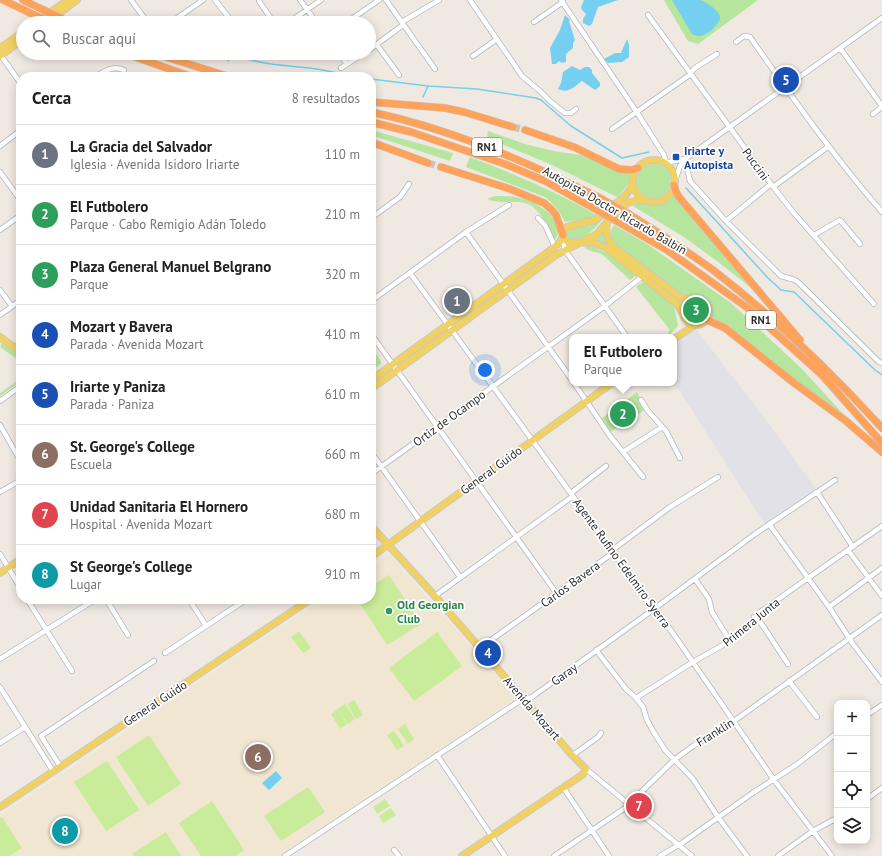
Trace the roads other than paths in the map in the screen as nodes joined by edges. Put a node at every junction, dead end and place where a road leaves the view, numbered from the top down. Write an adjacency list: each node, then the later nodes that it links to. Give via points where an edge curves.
1 (2, 0): 18 (highway, bridge)
2 (68, 0): 19 (main road)
3 (77, 0): 20 (main road)
4 (131, 0): 22 (street)
5 (203, 0): 23 (street)
6 (215, 0): 24 (street)
7 (300, 0): 16 (street)
8 (321, 0): 16 (street)
9 (379, 0): 28 (street)
10 (386, 0): 31 (street)
11 (439, 0): 31 (street)
12 (470, 0): 33 (street)
13 (26, 1): 21 (highway, bridge)
14 (259, 1): 25 (street)
15 (562, 1): 30 (street); 60 (street)
16 (307, 10): 26 (street); 27 (street)
17 (648, 15): 53 (street, Puccini)
18 (36, 16)
19 (45, 16)
20 (55, 16)
21 (57, 16)
22 (143, 16)
23 (180, 16)
24 (228, 16)
25 (269, 16)
26 (299, 16)
27 (312, 16)
28 (356, 16)
29 (882, 18): 38 (street)
30 (534, 22)
31 (402, 23): 36 (street); 49 (street)
32 (16, 37): 37 (main road)
33 (497, 40): 41 (street); 59 (street, via 520,74 551,102 565,113 571,113)
34 (736, 42): 56 (street, via 744,36 750,37)
35 (16, 44): 40 (main road)
36 (377, 45): 54 (street)
37 (0, 48)
38 (840, 48): 56 (street); 58 (street)
39 (717, 54): 53 (street)
40 (0, 55): 55 (street)
41 (473, 56)
42 (143, 60): 51 (highway)
43 (175, 60): 52 (highway)
44 (344, 60): 46 (street)
45 (353, 60): 46 (street)
46 (347, 64): 47 (street)
47 (341, 68)
48 (124, 70): 50 (street, via 115,67)
49 (435, 70)
50 (104, 72)
51 (177, 72)
52 (214, 72)
53 (691, 73): 60 (street); 65 (street, Puccini)
54 (398, 75)
55 (16, 77)
56 (784, 87): 65 (street); 71 (street)
57 (376, 102): 64 (highway, via 445,108)
58 (882, 107): 62 (street)
59 (576, 109)
60 (636, 111): 66 (street); 73 (street, via 664,155)
61 (376, 113): 121 (highway, Autopista Doctor Ricardo Balbín / RN1, bridge, via 414,122 485,146 548,172 627,213 712,270)
62 (873, 114)
63 (376, 123): 140 (highway, Autopista Doctor Ricardo Balbín / RN1, bridge, via 411,132 505,164 545,181 667,250 749,309 822,375)
64 (512, 126)
65 (730, 126): 72 (street); 81 (street, Puccini)
66 (612, 129)
67 (525, 130): 76 (highway, via 574,147 619,169)
68 (16, 134): 70 (street)
69 (376, 144): 74 (highway)
70 (0, 146)
71 (828, 146): 81 (street); 85 (street)
72 (685, 159): 73 (street); 79 (street); 89 (street, via 690,181)
73 (663, 161): 76 (main road, via 648,161); 79 (main road, via 672,171)
74 (428, 163)
75 (441, 168): 94 (highway, via 510,189 544,203 556,215)
76 (638, 168): 78 (main road)
77 (0, 172): 82 (street)
78 (633, 179): 83 (main road, via 636,192); 94 (main road, via 629,192 621,200 595,220 570,225)
79 (675, 183): 83 (main road, via 669,196 664,199); 121 (highway, via 679,197)
80 (409, 184): 86 (street, via 400,198)
81 (772, 185): 89 (street); 93 (street, Puccini)
82 (16, 194)
83 (646, 200): 90 (main road, via 629,202)
84 (508, 205): 92 (street)
85 (882, 212)
86 (376, 215)
87 (538, 218): 98 (street, via 545,225)
88 (16, 219): 91 (street)
89 (726, 221): 122 (street, via 781,276 799,282)
90 (607, 222): 95 (main road, via 597,234); 104 (main road, via 606,233 614,247 681,298)
91 (0, 230)
92 (466, 232): 99 (street); 101 (street)
93 (814, 235): 96 (street, via 840,220); 106 (street, Puccini)
94 (563, 236): 95 (main road, via 569,242); 97 (street); 98 (main road)
95 (579, 243): 97 (main road); 100 (main road, via 594,243 605,247)
96 (860, 244)
97 (565, 250): 98 (main road); 108 (street)
98 (555, 251): 101 (main road)
99 (410, 273): 103 (street); 112 (street, Agente Rufino Edelmiro Syerra)
100 (643, 276): 108 (street, Ortiz de Ocampo); 110 (main road, via 677,304)
101 (506, 288): 112 (main road); 114 (main road); 119 (street)
102 (0, 290): 107 (street)
103 (376, 297)
104 (692, 299): 110 (main road, via 684,307); 111 (main road, via 701,299 707,304 710,312)
105 (16, 303): 107 (street)
106 (874, 304)
107 (12, 306): 109 (street)
108 (605, 306): 115 (street); 119 (street, Ortiz de Ocampo)
109 (0, 315)
110 (684, 315): 113 (main road, via 688,322)
111 (707, 320): 113 (main road); 142 (highway, via 725,328 846,421)
112 (448, 325): 114 (street, Agente Rufino Edelmiro Syerra); 123 (main road)
113 (695, 325): 117 (main road)
114 (452, 330): 124 (main road); 128 (street, Agente Rufino Edelmiro Syerra)
115 (625, 334)
116 (0, 337): 120 (main road)
117 (677, 337)
118 (376, 341): 123 (street)
119 (548, 347): 126 (street); 128 (street, Ortiz de Ocampo)
120 (16, 348)
121 (813, 356): 138 (highway, Autopista Doctor Ricardo Balbín / RN1)
122 (882, 363)
123 (393, 364): 124 (street); 125 (main road)
124 (397, 370): 127 (main road); 136 (street)
125 (376, 376)
126 (569, 376)
127 (376, 385)
128 (493, 386): 136 (street, Ortiz de Ocampo); 139 (street, Agente Rufino Edelmiro Syerra)
129 (576, 386): 134 (street)
130 (608, 386): 134 (main road, General Guido)
131 (16, 390): 133 (street)
132 (641, 400): 137 (street)
133 (0, 401)
134 (586, 401): 139 (main road, General Guido); 141 (street)
135 (0, 426): 143 (street)
136 (437, 427): 147 (street, Ortiz de Ocampo); 152 (street)
137 (662, 427): 141 (street); 144 (street, via 669,435)
138 (882, 428)
139 (531, 441): 152 (main road, General Guido); 156 (street, Agente Rufino Edelmiro Syerra)
140 (882, 443)
141 (623, 452): 149 (street)
142 (882, 452)
143 (16, 453)
144 (680, 458)
145 (376, 459): 147 (street)
146 (606, 466): 156 (street)
147 (382, 467): 148 (street, Ortiz de Ocampo); 157 (street)
148 (376, 471)
149 (643, 477)
150 (718, 477): 164 (street, Carlos Bavera, via 670,507)
151 (835, 480): 155 (street, Garay)
152 (477, 481): 157 (main road, General Guido); 161 (street)
153 (16, 483): 154 (street)
154 (0, 492)
155 (817, 492): 158 (street, Garay); 163 (street)
156 (572, 495): 161 (street); 164 (street, Agente Rufino Edelmiro Syerra)
157 (420, 522): 162 (main road, General Guido); 171 (street)
158 (769, 524): 172 (street); 174 (street, Garay)
159 (882, 526): 163 (street, Primera Junta)
160 (376, 531): 162 (main road, Avenida Mozart)
161 (516, 537): 171 (street); 176 (street)
162 (389, 545): 166 (main road, General Guido); 177 (main road, Avenida Mozart)
163 (850, 548): 172 (street, Primera Junta); 173 (street)
164 (612, 551): 176 (street, Carlos Bavera); 186 (street, Agente Rufino Edelmiro Syerra)
165 (0, 554): 168 (street)
166 (376, 554)
167 (16, 562): 168 (main road)
168 (8, 568): 170 (main road); 175 (street)
169 (882, 568): 173 (street)
170 (0, 573)
171 (460, 577): 177 (street)
172 (808, 578): 185 (street); 188 (street, Primera Junta)
173 (868, 578): 178 (street); 185 (street)
174 (695, 579): 186 (street, Garay); 193 (street, via 709,599 712,612)
175 (16, 581)
176 (556, 594): 194 (street, Carlos Bavera)
177 (435, 596): 194 (main road, Avenida Mozart)
178 (882, 596)
179 (30, 604): 190 (street)
180 (88, 604): 190 (street)
181 (109, 604): 191 (street)
182 (192, 604): 189 (street)
183 (239, 604): 189 (street)
184 (303, 604): 218 (main road, General Guido)
185 (828, 607): 192 (street)
186 (654, 609): 195 (street, Garay); 199 (street, Agente Rufino Edelmiro Syerra)
187 (882, 615): 192 (street, Franklin)
188 (754, 617): 193 (street, Primera Junta); 200 (street, via 761,623)
189 (206, 626): 196 (street)
190 (46, 630): 197 (street); 201 (street)
191 (128, 635)
192 (850, 639): 202 (street, Franklin); 203 (street)
193 (730, 641): 199 (street, Primera Junta)
194 (480, 648): 206 (main road, Avenida Mozart)
195 (596, 650): 205 (street); 206 (street, Garay, via 532,697)
196 (165, 653)
197 (0, 659)
198 (154, 661): 218 (street, via 41,736)
199 (692, 662): 205 (street, Primera Junta); 210 (street, Agente Rufino Edelmiro Syerra)
200 (788, 664)
201 (72, 671)
202 (789, 681): 209 (street); 210 (street, Franklin)
203 (882, 682)
204 (0, 687): 211 (street)
205 (636, 698): 217 (street, via 644,707 653,732)
206 (525, 699): 215 (main road, Avenida Mozart); 216 (street, Garay)
207 (882, 705): 208 (street)
208 (870, 713)
209 (817, 717)
210 (734, 721): 217 (street, Franklin); 221 (street, Agente Rufino Edelmiro Syerra)
211 (25, 727): 214 (street); 220 (street)
212 (601, 733): 215 (street)
213 (834, 735): 221 (street)
214 (0, 743)
215 (573, 755): 219 (main road, Avenida Mozart)
216 (437, 756): 231 (street); 234 (street, Garay)
217 (674, 760): 225 (street, Franklin); 227 (street, via 693,779)
218 (60, 766): 220 (main road, General Guido)
219 (586, 769): 222 (main road, via 582,775); 225 (street, Avenida Mozart)
220 (53, 771): 226 (main road, General Guido)
221 (774, 780): 227 (street); 230 (street, Agente Rufino Edelmiro Syerra)
222 (563, 787): 229 (street); 231 (main road)
223 (882, 788): 224 (street)
224 (870, 797)
225 (628, 803): 229 (street, Franklin); 232 (street, Avenida Mozart)
226 (0, 806)
227 (718, 817): 232 (street); 242 (street)
228 (834, 820): 230 (street)
229 (591, 831): 238 (street, Franklin); 239 (street)
230 (813, 831): 243 (street); 244 (street, Agente Rufino Edelmiro Syerra)
231 (492, 836): 236 (main road); 237 (street)
232 (678, 845): 240 (street); 241 (street, Avenida Mozart)
233 (394, 850): 235 (street)
234 (285, 856)
235 (399, 856)
236 (462, 856)
237 (505, 856)
238 (554, 856)
239 (609, 856)
240 (660, 856)
241 (692, 856)
242 (747, 856)
243 (778, 856)
244 (832, 856)

